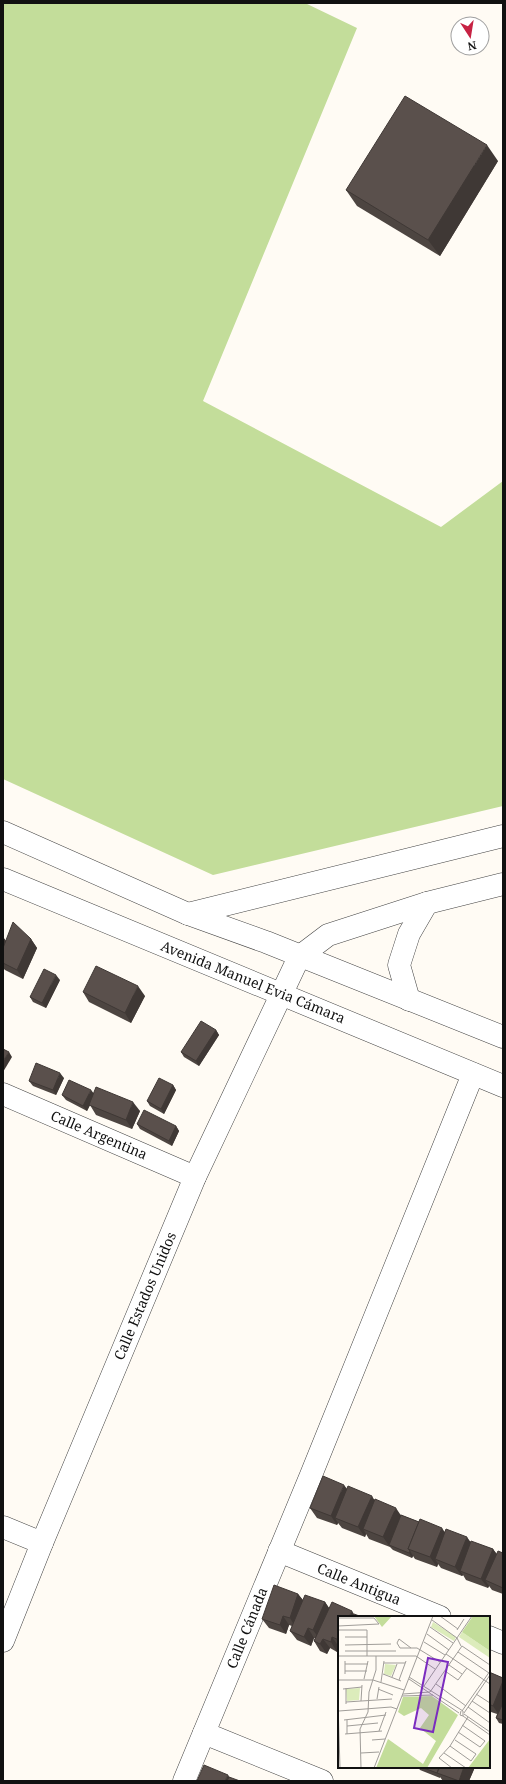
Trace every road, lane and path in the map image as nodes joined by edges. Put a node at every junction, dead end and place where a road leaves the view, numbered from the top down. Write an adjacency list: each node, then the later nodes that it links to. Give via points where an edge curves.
1 (3, 832): 6 (street)
2 (503, 836): 6 (street)
3 (3, 879): 8 (street, Avenida Manuel Evia Cámara)
4 (503, 884): 5 (street)
5 (427, 903): 7 (street, via 328,935); 9 (street, via 409,934 399,965)
6 (188, 914): 7 (street, via 266,942)
7 (299, 957): 8 (street, Calle Estados Unidos); 9 (street)
8 (282, 994): 11 (street, Avenida Manuel Evia Cámara); 14 (street, Calle Estados Unidos)
9 (409, 1000): 10 (street)
10 (503, 1037)
11 (473, 1074): 12 (street, Avenida Manuel Evia Cámara); 17 (street, Calle Cánada)
12 (503, 1086)
13 (3, 1094): 14 (street, Calle Argentina)
14 (195, 1177): 16 (street, Calle Estados Unidos)
15 (3, 1527): 16 (street)
16 (42, 1544): 20 (street, Calle Estados Unidos)
17 (279, 1551): 18 (street, Calle Antigua); 22 (street, Calle Cánada)
18 (438, 1616)
19 (490, 1637): 21 (street)
20 (3, 1641)
21 (503, 1643)
22 (204, 1733): 23 (street, Calle Cánada); 24 (street)
23 (184, 1781)
24 (322, 1781)

